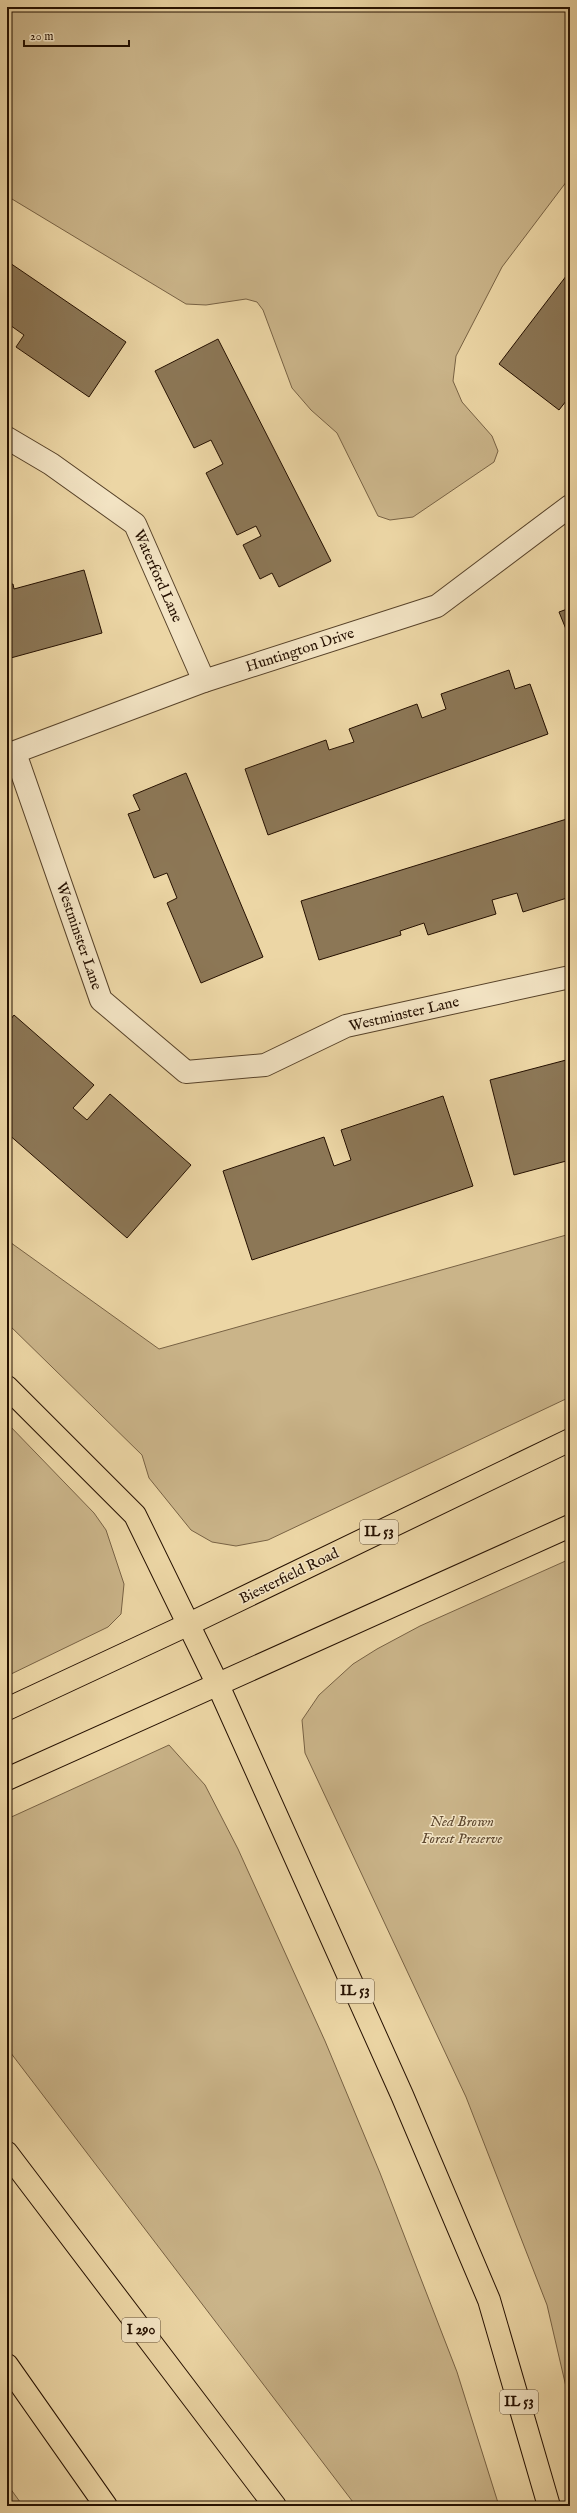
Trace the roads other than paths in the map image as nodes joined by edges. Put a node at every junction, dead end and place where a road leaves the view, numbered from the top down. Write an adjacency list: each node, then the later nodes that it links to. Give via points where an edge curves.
1 (7, 438): 3 (street, Waterford Lane, via 50,464 135,524)
2 (570, 506): 3 (street, Huntington Drive, via 437,606)
3 (204, 681): 4 (street, Huntington Drive)
4 (11, 754): 5 (street, Westminster Lane, via 101,1000 186,1072 265,1065 346,1026)
5 (570, 977)
6 (7, 1387): 9 (main road, via 135,1515)
7 (570, 1440): 9 (main road, Biesterfield Road / IL 53)
8 (570, 1526): 10 (main road)
9 (187, 1625): 10 (main road); 11 (main road, Biesterfield Road / IL 53)
10 (217, 1683): 12 (main road); 17 (main road, IL 53, via 402,2095 489,2300)
11 (7, 1709)
12 (7, 1779)
13 (7, 2154): 16 (main road, I 290)
14 (7, 2365): 15 (main road)
15 (106, 2506)
16 (276, 2506)
17 (549, 2506)

